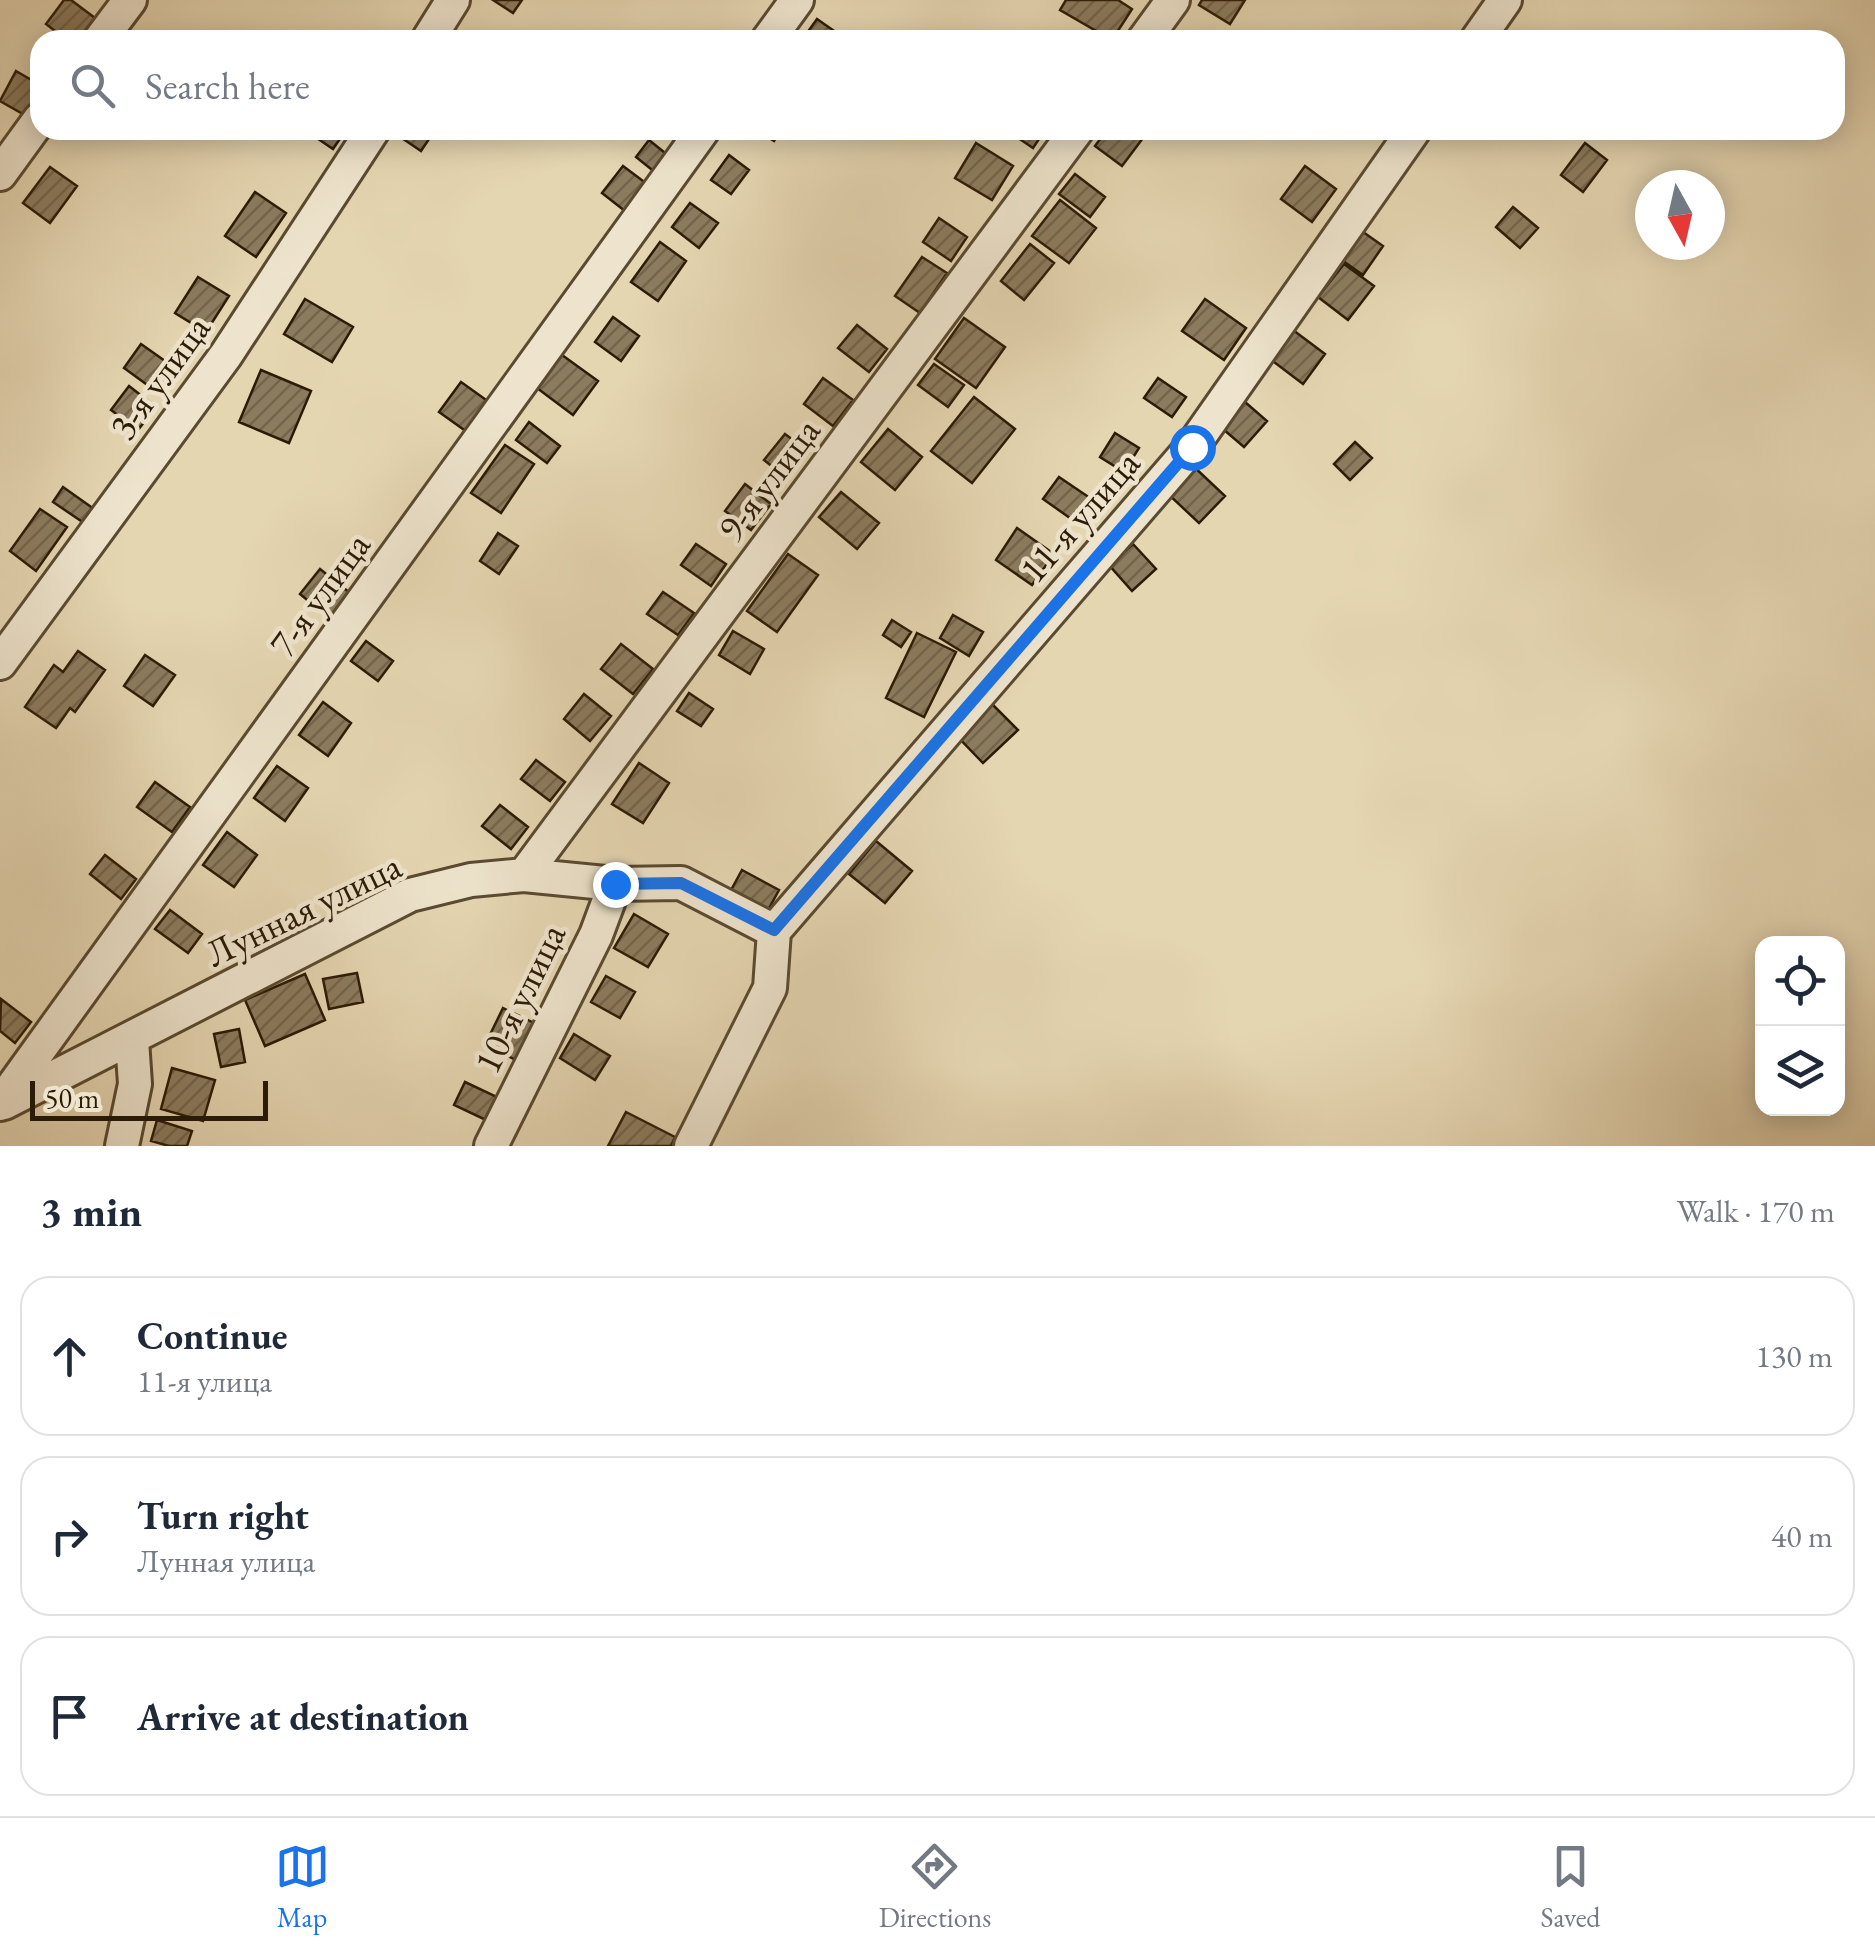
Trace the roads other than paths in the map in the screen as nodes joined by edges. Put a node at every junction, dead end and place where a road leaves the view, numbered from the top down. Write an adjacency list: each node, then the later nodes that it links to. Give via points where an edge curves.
1 (130, 0): 6 (street)
2 (453, 0): 7 (street)
3 (797, 0): 8 (street)
4 (1174, 0): 9 (street)
5 (1505, 0): 10 (street)
6 (108, 30)
7 (434, 30)
8 (775, 30)
9 (1152, 30)
10 (1484, 30)
11 (30, 133): 16 (street)
12 (366, 140): 17 (street, 3-я улица, via 226,355)
13 (696, 140): 22 (street, 7-я улица)
14 (1070, 140): 18 (street, 9-я улица)
15 (1407, 140): 20 (street, 11-я улица, via 1192,447)
16 (0, 174)
17 (0, 663)
18 (524, 875): 19 (street, Лунная улица); 21 (street, Лунная улица, via 410,895)
19 (615, 884): 20 (street, Лунная улица, via 681,883); 24 (street, 10-я улица)
20 (774, 930): 25 (street, via 770,988)
21 (132, 1040): 22 (street, Лунная улица); 23 (street, via 135,1084)
22 (0, 1105)
23 (122, 1146)
24 (491, 1146)
25 (691, 1146)

